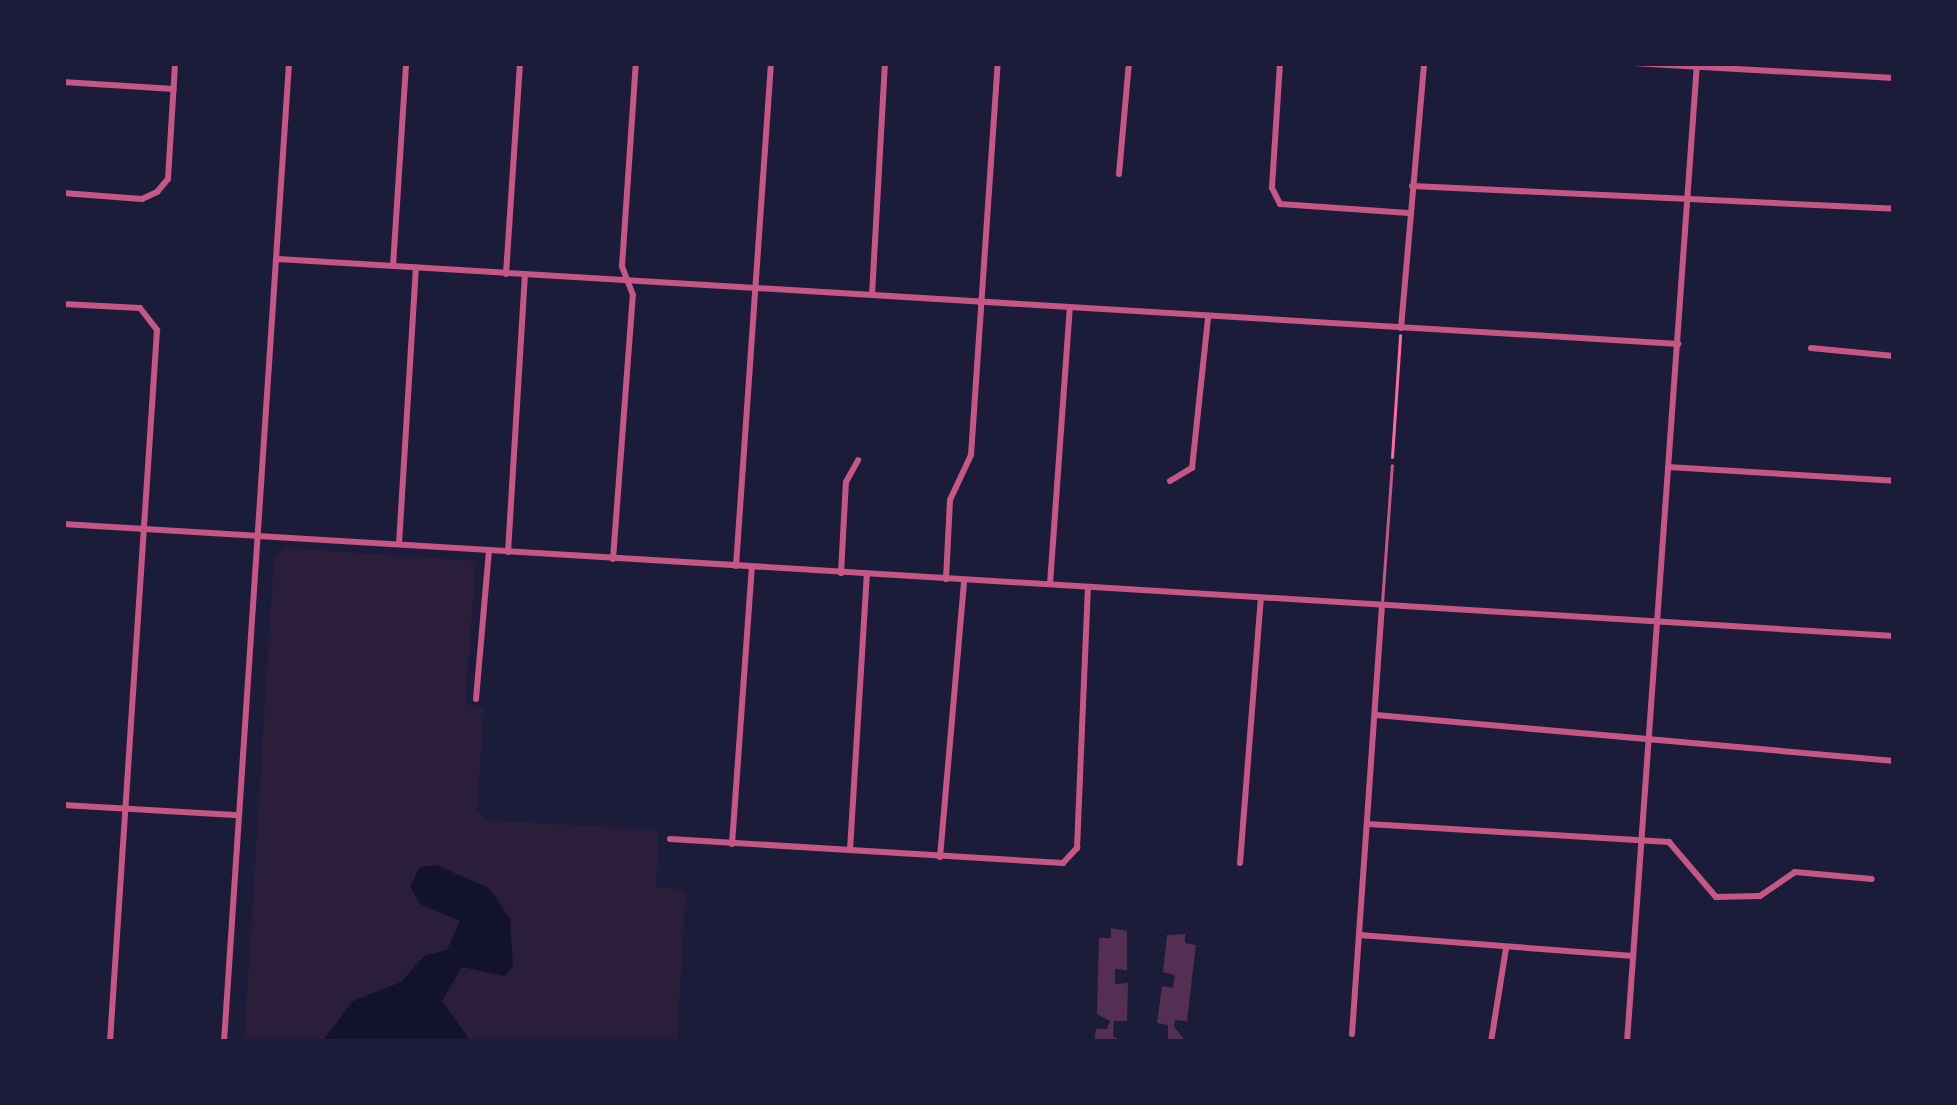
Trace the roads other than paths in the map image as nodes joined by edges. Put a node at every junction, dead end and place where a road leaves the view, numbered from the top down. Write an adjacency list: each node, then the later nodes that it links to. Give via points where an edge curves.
1 (175, 63): 16 (street)
2 (289, 63): 23 (street)
3 (406, 63): 24 (street)
4 (520, 63): 26 (street)
5 (636, 63): 28 (street)
6 (771, 63): 29 (street)
7 (885, 63): 30 (street)
8 (998, 63): 31 (street)
9 (1129, 63): 17 (street)
10 (1280, 63): 22 (street, via 1272,188 1280,204)
11 (1424, 63): 18 (street)
12 (1633, 63): 13 (street)
13 (1697, 65): 14 (street); 20 (street)
14 (1894, 78)
15 (63, 82): 16 (street)
16 (173, 89): 19 (street, via 168,178 157,192 142,199)
17 (1119, 174)
18 (1412, 186): 20 (street); 22 (street)
19 (63, 193)
20 (1688, 199): 21 (street); 36 (street)
21 (1894, 209)
22 (1409, 212): 35 (street)
23 (278, 259): 24 (street); 46 (street)
24 (393, 266): 25 (street)
25 (416, 268): 26 (street); 47 (street)
26 (506, 274): 27 (street)
27 (525, 275): 28 (street); 49 (street)
28 (622, 280): 29 (street); 50 (street, via 633,296)
29 (755, 290): 30 (street); 51 (street)
30 (872, 295): 31 (street)
31 (982, 303): 33 (street); 55 (street, via 971,454 950,500)
32 (63, 304): 45 (street, via 151,314 157,330)
33 (1070, 308): 34 (street); 57 (street)
34 (1208, 319): 35 (street); 42 (street, via 1192,468)
35 (1401, 328): 36 (street)
36 (1678, 344): 41 (street)
37 (1810, 349): 38 (street)
38 (1894, 356)
39 (858, 460): 53 (street, via 845,482)
40 (1392, 465): 60 (lane)
41 (1668, 467): 43 (street); 61 (street)
42 (1170, 481)
43 (1894, 481)
44 (63, 524): 45 (street)
45 (143, 529): 46 (street); 68 (street)
46 (260, 536): 47 (street); 69 (street)
47 (399, 544): 48 (street)
48 (489, 550): 49 (street); 63 (street)
49 (508, 552): 50 (street)
50 (614, 559): 51 (street)
51 (736, 566): 52 (street)
52 (752, 567): 53 (street); 73 (street)
53 (841, 573): 54 (street)
54 (867, 574): 55 (street); 74 (street)
55 (946, 579): 56 (street)
56 (964, 580): 57 (street); 75 (street)
57 (1050, 584): 58 (street)
58 (1088, 588): 59 (street); 75 (street, via 1077,848 1064,863 1046,865)
59 (1261, 598): 60 (street); 76 (street)
60 (1382, 605): 61 (street); 64 (street)
61 (1658, 622): 62 (street); 65 (street)
62 (1894, 636)
63 (476, 699)
64 (1376, 715): 65 (street); 70 (street)
65 (1647, 736): 66 (street, via 1667,746); 72 (street)
66 (1894, 761)
67 (63, 805): 68 (street)
68 (125, 808): 69 (street); 82 (street)
69 (239, 815): 83 (street)
70 (1368, 824): 72 (street); 78 (street)
71 (670, 839): 73 (street)
72 (1642, 841): 77 (street, via 1683,850 1716,897 1748,900 1795,872); 80 (street)
73 (731, 844): 74 (street)
74 (850, 850): 75 (street)
75 (940, 857)
76 (1240, 863)
77 (1872, 879)
78 (1360, 935): 79 (street); 81 (street)
79 (1506, 948): 80 (street); 84 (street)
80 (1634, 956): 85 (street)
81 (1352, 1034)
82 (110, 1042)
83 (224, 1042)
84 (1491, 1042)
85 (1627, 1042)

